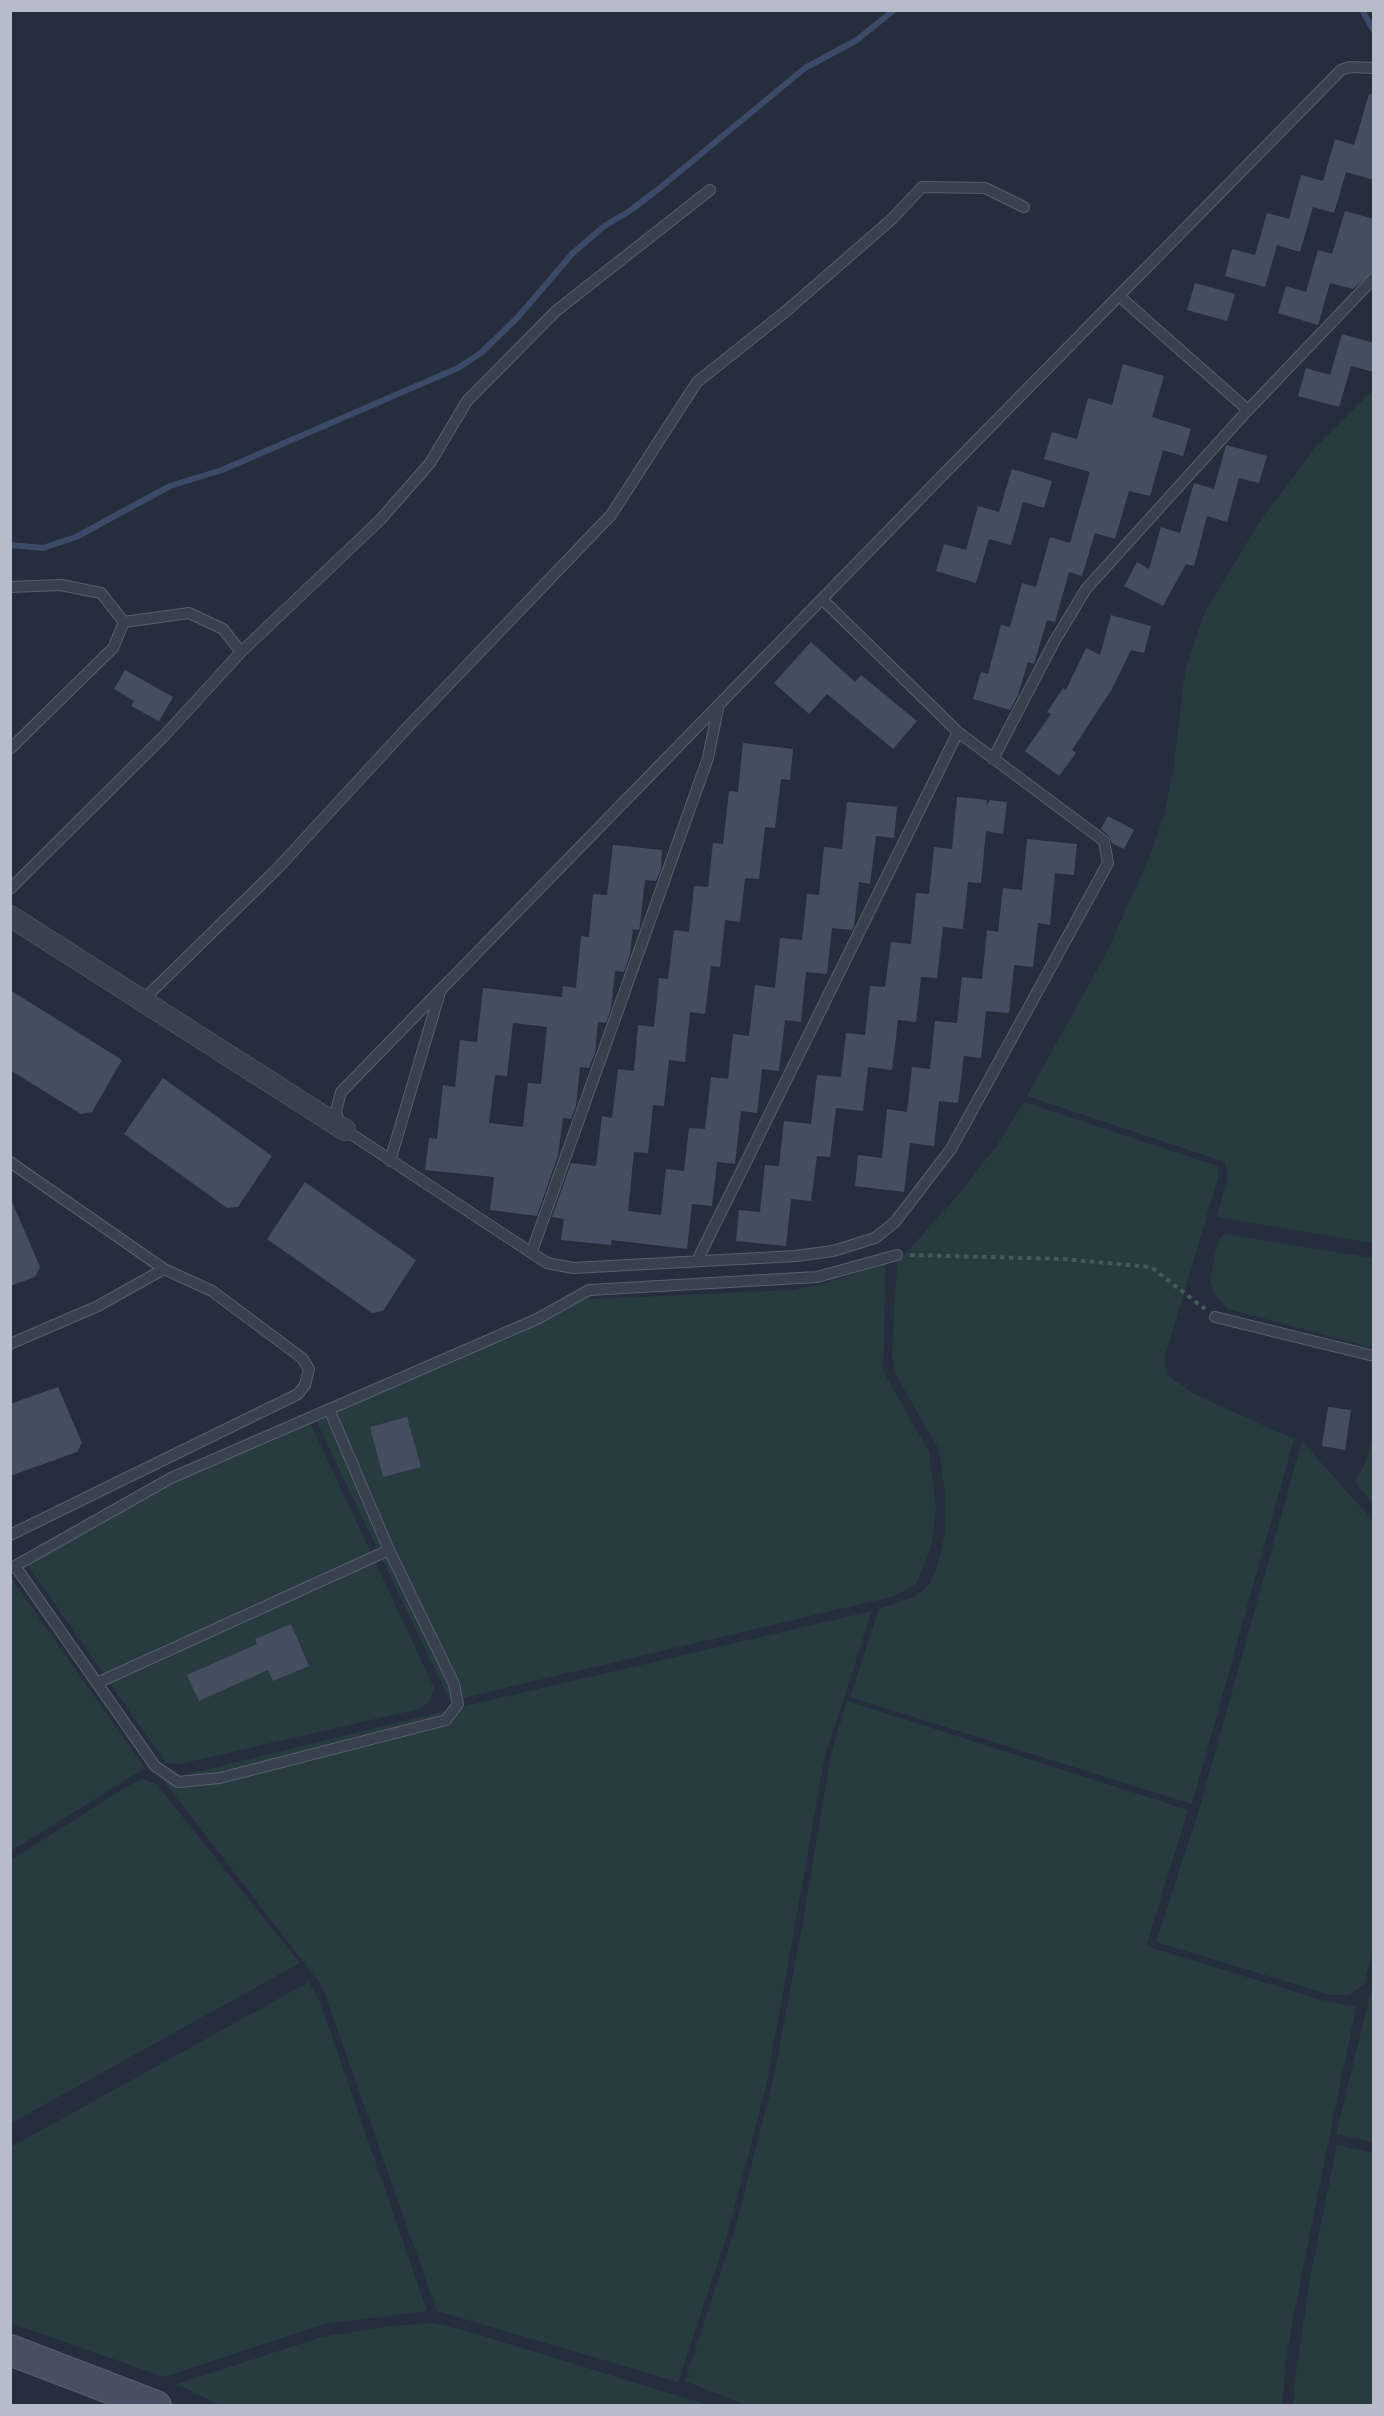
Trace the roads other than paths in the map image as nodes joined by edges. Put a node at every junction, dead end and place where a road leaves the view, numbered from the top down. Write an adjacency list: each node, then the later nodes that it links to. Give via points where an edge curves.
1 (1374, 68): 5 (lane, via 1341,70)
2 (710, 190): 10 (lane, via 556,311 467,401 429,463 380,520)
3 (1024, 207): 18 (lane, via 985,188 922,187 874,235 697,382 611,515 276,870)
4 (1374, 278): 6 (lane)
5 (1119, 296): 6 (lane); 8 (lane)
6 (1248, 410): 14 (lane, via 1086,589)
7 (10, 587): 9 (lane, via 61,585 101,593)
8 (822, 599): 11 (lane); 12 (lane)
9 (124, 622): 10 (lane, via 189,613 223,629); 13 (lane, via 113,648)
10 (241, 652): 15 (lane, via 164,736)
11 (719, 704): 17 (lane); 22 (lane, via 708,758)
12 (957, 732): 14 (lane); 24 (lane)
13 (10, 749)
14 (993, 759): 24 (lane, via 1104,841 1107,863 963,1130 895,1222 875,1238 833,1251)
15 (10, 889)
16 (10, 916): 18 (street)
17 (441, 989): 19 (lane, via 340,1092 336,1112); 20 (lane)
18 (143, 1000): 19 (street)
19 (345, 1130): 20 (lane)
20 (390, 1161): 22 (lane)
21 (10, 1162): 25 (lane)
22 (532, 1251): 24 (lane, via 547,1263 573,1269)
23 (897, 1255): 29 (lane, via 817,1277 589,1290 537,1319)
24 (697, 1261)
25 (165, 1269): 27 (lane, via 98,1306); 30 (lane, via 212,1291 302,1358 309,1369 305,1385 298,1394)
26 (1215, 1317): 28 (lane)
27 (10, 1344)
28 (1374, 1356)
29 (329, 1409): 31 (lane); 32 (lane, via 171,1478)
30 (10, 1535)
31 (389, 1550): 33 (lane); 33 (lane, via 454,1684 458,1704 446,1719 220,1778 178,1782 156,1766)
32 (13, 1567): 33 (lane)
33 (97, 1683)
34 (10, 2350): 35 (street)
35 (156, 2406)

